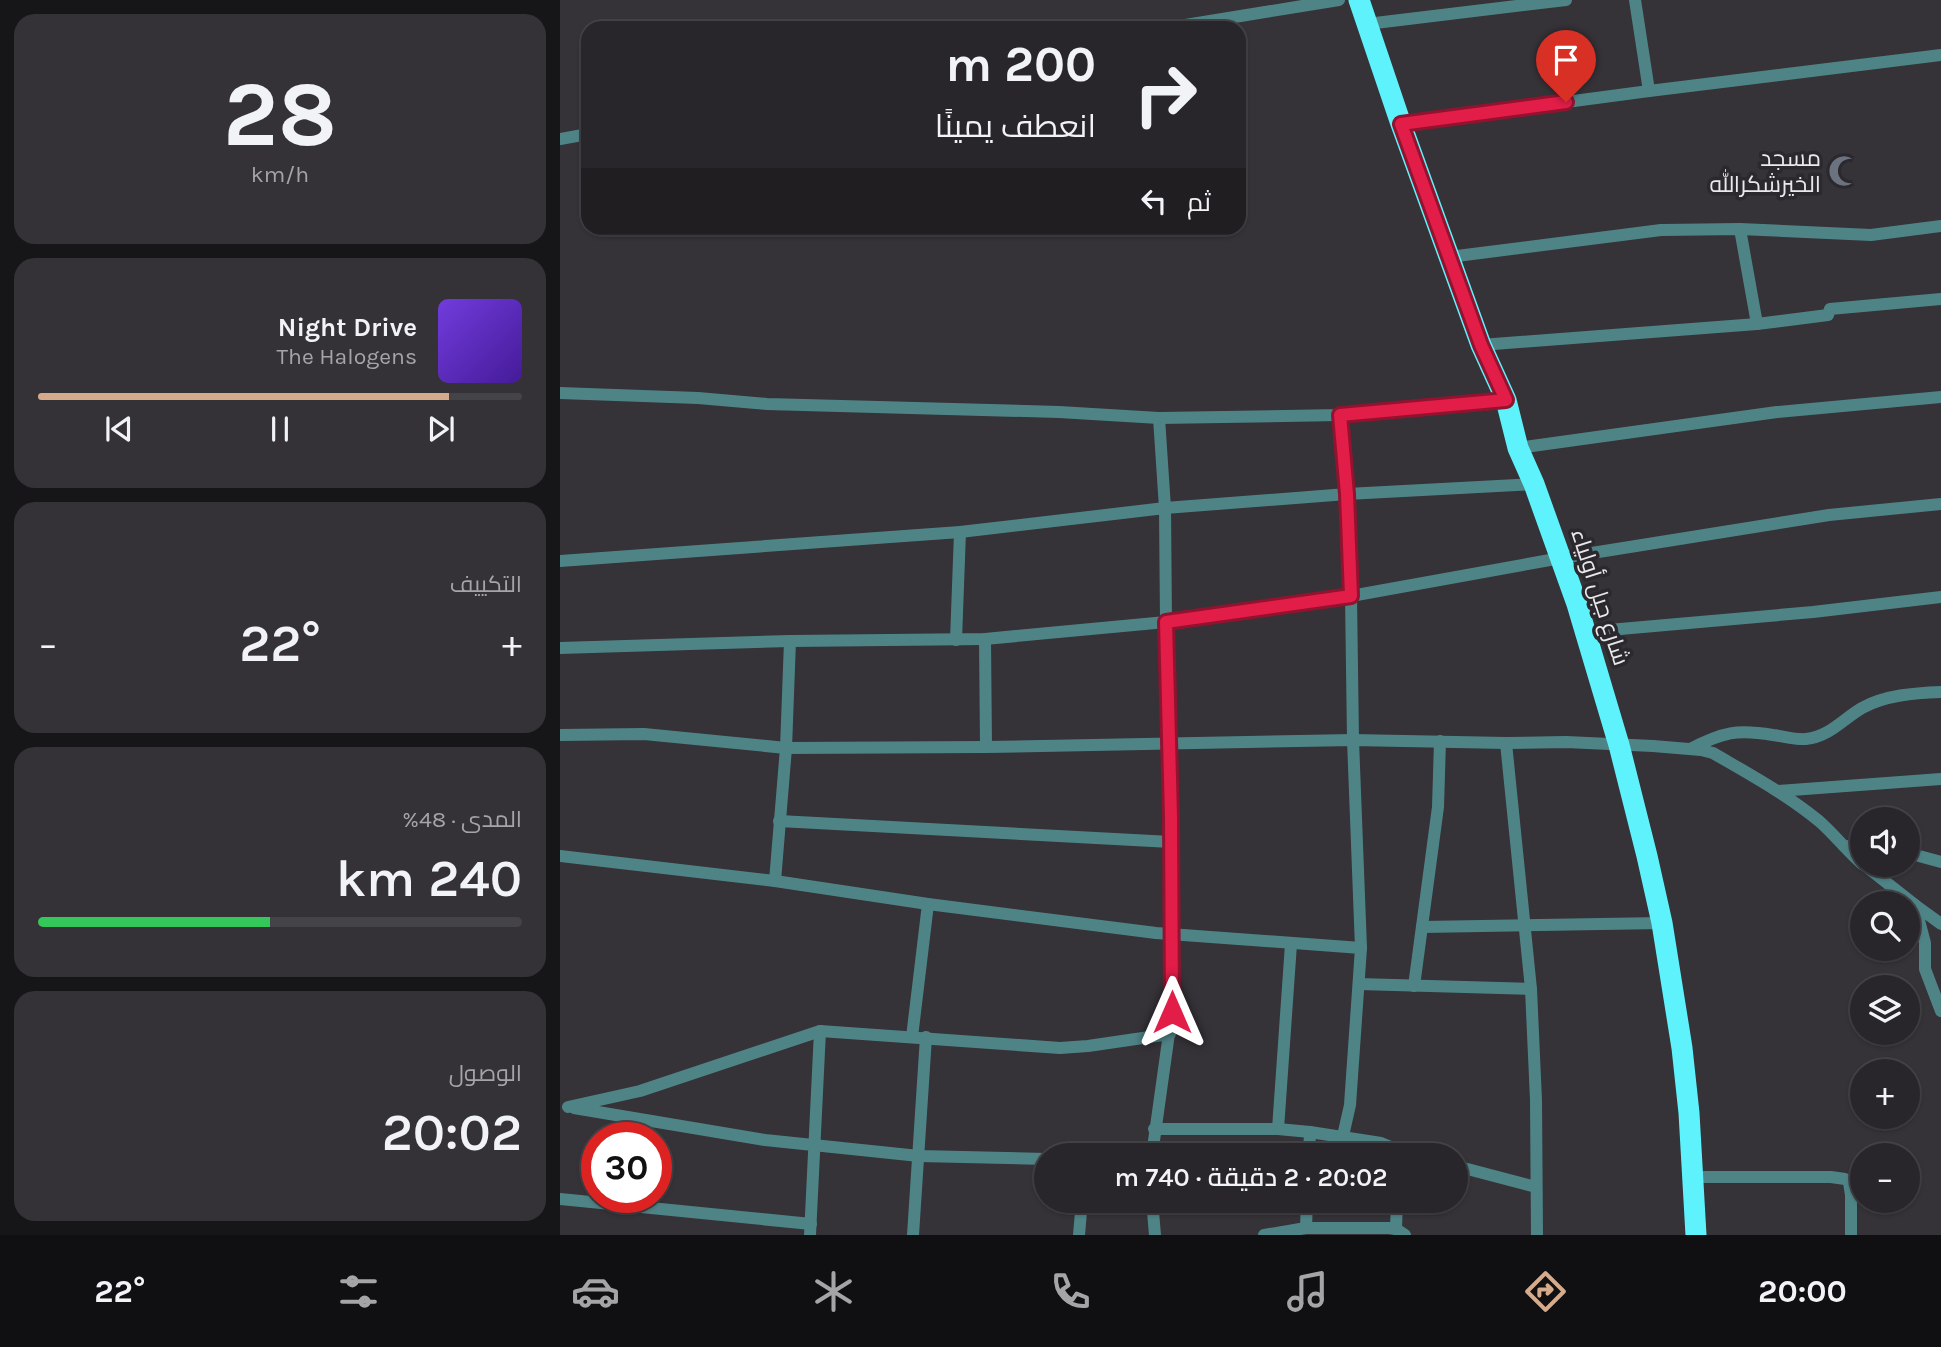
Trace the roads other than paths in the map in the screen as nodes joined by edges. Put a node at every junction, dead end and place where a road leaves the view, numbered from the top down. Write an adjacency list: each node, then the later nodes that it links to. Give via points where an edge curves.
1 (1339, 0): 5 (street)
2 (1359, 0): 6 (highway, شارع جبل أولياء)
3 (1566, 0): 6 (street)
4 (1635, 0): 8 (street)
5 (1210, 21)
6 (1367, 24): 9 (highway, شارع جبل أولياء)
7 (1941, 55): 8 (street)
8 (1649, 91): 9 (street)
9 (1401, 124): 14 (highway, شارع جبل أولياء)
10 (581, 135): 11 (street)
11 (560, 139)
12 (1941, 226): 13 (street, via 1871,235)
13 (1740, 229): 14 (street, via 1661,230); 16 (street)
14 (1449, 257): 17 (highway, شارع جبل أولياء)
15 (1941, 299): 16 (street, via 1830,309 1828,315)
16 (1757, 324): 17 (street)
17 (1481, 345): 20 (highway, شارع جبل أولياء)
18 (560, 393): 22 (street)
19 (1941, 397): 23 (street, via 1777,412)
20 (1506, 400): 21 (street); 23 (highway, شارع جبل أولياء)
21 (1340, 415): 22 (street); 25 (street)
22 (1159, 418): 27 (street)
23 (1518, 447): 24 (highway, شارع جبل أولياء)
24 (1534, 484): 25 (street); 29 (highway, شارع جبل أولياء)
25 (1347, 494): 27 (street); 31 (street)
26 (1941, 504): 29 (street, via 1829,515)
27 (1165, 508): 28 (street); 33 (street)
28 (960, 532): 30 (street); 36 (street)
29 (1561, 558): 31 (street); 34 (highway, شارع جبل أولياء)
30 (560, 561)
31 (1351, 596): 33 (street); 41 (street)
32 (1941, 597): 34 (street)
33 (1166, 622): 35 (street); 43 (street)
34 (1586, 632): 45 (highway, شارع جبل أولياء)
35 (985, 639): 36 (street); 46 (street)
36 (956, 640): 37 (street)
37 (790, 642): 38 (street); 47 (street)
38 (560, 648)
39 (1941, 692): 48 (street, via 1880,700 1823,736 1804,739 1733,731)
40 (560, 735): 47 (street, via 644,734)
41 (1353, 740): 42 (street); 43 (street); 71 (street)
42 (1440, 741): 44 (street); 68 (street, via 1438,807)
43 (1170, 743): 46 (street); 52 (street)
44 (1506, 743): 45 (street); 66 (street)
45 (1619, 745): 48 (street); 64 (highway, شارع جبل أولياء)
46 (986, 747): 47 (street)
47 (786, 748): 51 (street)
48 (1690, 749): 50 (street, via 1713,753)
49 (1941, 779): 50 (street)
50 (1778, 791): 53 (street)
51 (779, 821): 52 (street); 60 (street)
52 (1171, 842): 69 (street)
53 (1844, 846): 54 (street); 55 (street)
54 (1850, 846)
55 (1850, 852)
56 (560, 856): 60 (street)
57 (1920, 856): 58 (street)
58 (1941, 862)
59 (1879, 877): 61 (street)
60 (775, 881): 62 (street)
61 (1897, 891)
62 (928, 904): 69 (street); 78 (street)
63 (1920, 909): 65 (street)
64 (1662, 923): 66 (street); 92 (highway, شارع جبل أولياء, via 1682,1048)
65 (1941, 924)
66 (1524, 925): 68 (street); 74 (street)
67 (1920, 926): 75 (street, via 1925,969)
68 (1422, 927): 73 (street)
69 (1172, 935): 70 (street); 77 (street)
70 (1291, 944): 71 (street); 82 (street)
71 (1361, 948): 72 (street)
72 (1359, 984): 73 (street); 84 (street, via 1350,1105)
73 (1414, 986): 74 (street)
74 (1531, 989): 93 (street)
75 (1941, 1011)
76 (820, 1031): 78 (street); 80 (street, via 640,1091); 88 (street)
77 (1170, 1034): 79 (street, via 1060,1048); 81 (street)
78 (912, 1037): 79 (street)
79 (926, 1038): 89 (street)
80 (564, 1106): 88 (street)
81 (1154, 1129): 82 (street); 85 (street)
82 (1278, 1129): 83 (street)
83 (1310, 1132): 84 (street); 86 (street)
84 (1343, 1136): 87 (street)
85 (1153, 1143)
86 (1310, 1143)
87 (1381, 1143)
88 (815, 1145): 89 (street); 100 (street)
89 (919, 1156): 90 (street); 103 (street)
90 (1034, 1159)
91 (1468, 1169): 93 (street)
92 (1693, 1177): 108 (highway, شارع جبل أولياء); 109 (street, via 1845,1179 1851,1195)
93 (1536, 1187): 107 (street)
94 (560, 1199): 100 (street)
95 (1081, 1213): 104 (street)
96 (1153, 1213): 105 (street)
97 (1307, 1213): 99 (street)
98 (1399, 1213): 101 (street)
99 (1306, 1228): 101 (street); 102 (street)
100 (811, 1229)
101 (1401, 1232)
102 (1289, 1233): 106 (street)
103 (913, 1235)
104 (1079, 1235)
105 (1155, 1235)
106 (1264, 1235)
107 (1537, 1235)
108 (1696, 1235)
109 (1851, 1235)

